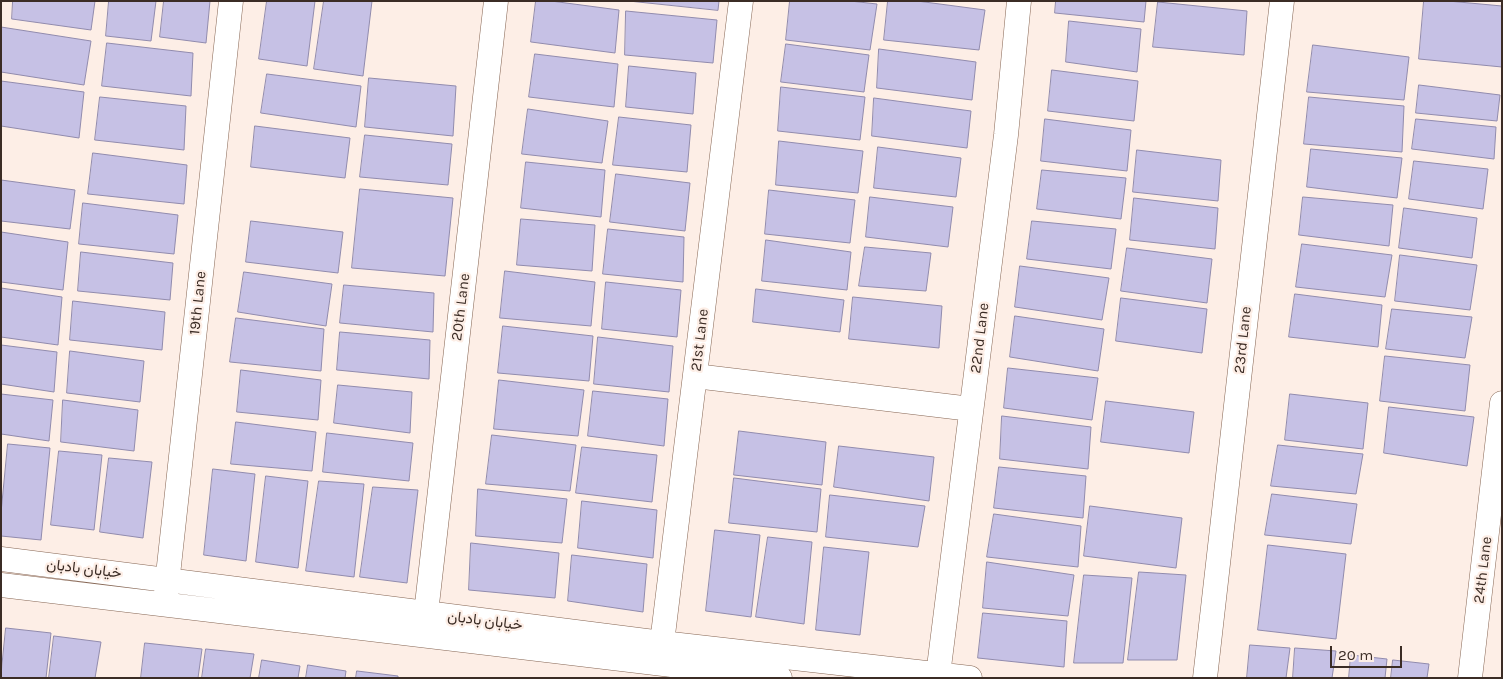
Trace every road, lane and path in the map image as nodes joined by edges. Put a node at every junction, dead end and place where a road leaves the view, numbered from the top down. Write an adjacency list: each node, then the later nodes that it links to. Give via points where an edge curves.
1 (231, 1): 10 (street, 19th Lane)
2 (496, 1): 13 (street, 20th Lane)
3 (741, 1): 6 (street, 21st Lane)
4 (1019, 1): 8 (street, 22nd Lane, via 1006,135)
5 (1282, 1): 18 (street, 23rd Lane)
6 (695, 376): 8 (street); 14 (street, 21st Lane)
7 (1502, 403): 19 (street, 24th Lane)
8 (971, 409): 15 (street, 22nd Lane)
9 (1, 559): 10 (street, خیابان بادبان)
10 (168, 579): 12 (street, 19th Lane); 13 (street, خیابان بادبان)
11 (1, 585): 12 (street, خیابان بادبان)
12 (165, 605): 14 (street, خیابان بادبان)
13 (426, 613): 14 (street, خیابان بادبان)
14 (660, 662): 15 (street, خیابان بادبان); 16 (street, خیابان بادبان)
15 (938, 674): 17 (street, خیابان بادبان)
16 (780, 678)
17 (970, 678)
18 (1205, 678)
19 (1470, 678)

